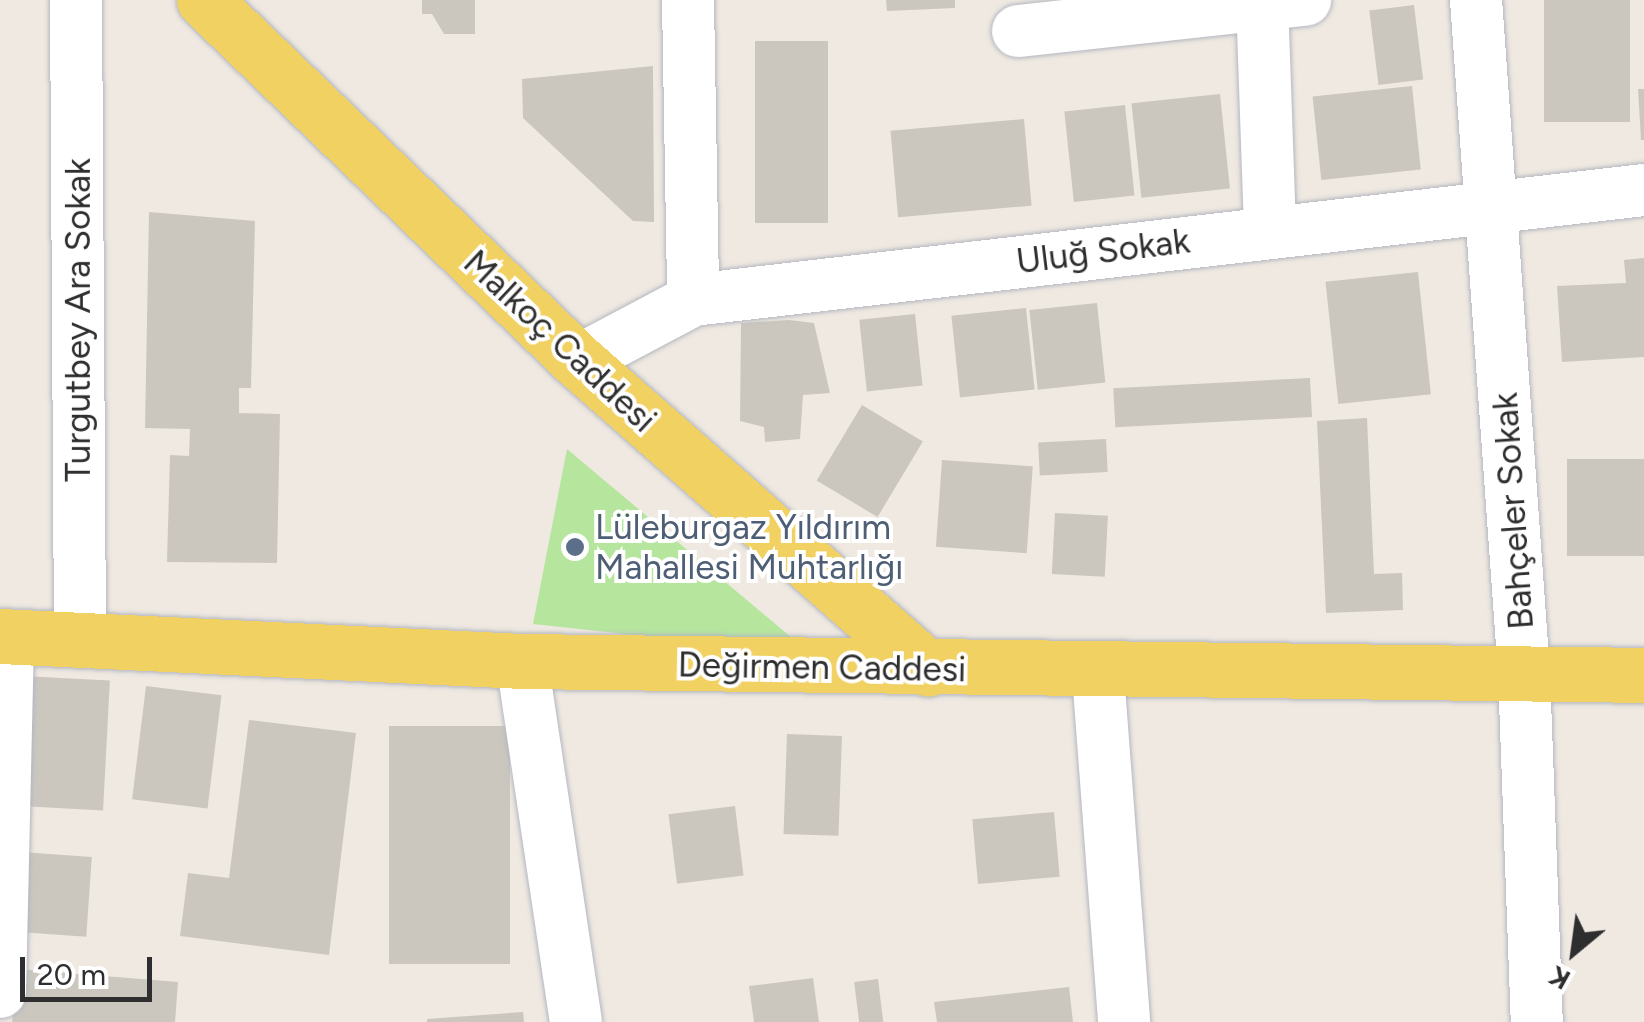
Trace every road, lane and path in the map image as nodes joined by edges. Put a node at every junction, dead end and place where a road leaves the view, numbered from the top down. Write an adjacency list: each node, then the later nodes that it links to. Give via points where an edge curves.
1 (76, 0): 13 (street, Turgutbey Ara Sokak)
2 (204, 0): 11 (main road, Malkoç Caddesi)
3 (688, 0): 10 (street)
4 (1476, 0): 8 (street, Bahçeler Sokak)
5 (1276, 1): 6 (street); 9 (street)
6 (1018, 31)
7 (1644, 190): 8 (street, Uluğ Sokak)
8 (1492, 207): 9 (street, Uluğ Sokak); 16 (street, Bahçeler Sokak)
9 (1270, 232): 10 (street, Uluğ Sokak)
10 (692, 300): 11 (street, Uluğ Sokak)
11 (578, 362): 15 (main road, Malkoç Caddesi)
12 (4, 636): 13 (main road, Değirmen Caddesi); 19 (street)
13 (80, 640): 14 (main road, Değirmen Caddesi)
14 (522, 661): 15 (main road, Değirmen Caddesi); 20 (street)
15 (928, 669): 17 (main road, Değirmen Caddesi)
16 (1524, 673): 17 (main road, Değirmen Caddesi); 18 (main road, Değirmen Caddesi); 22 (street, Bahçeler Sokak)
17 (1098, 674): 21 (street)
18 (1644, 675)
19 (0, 992)
20 (576, 1022)
21 (1124, 1022)
22 (1537, 1022)

